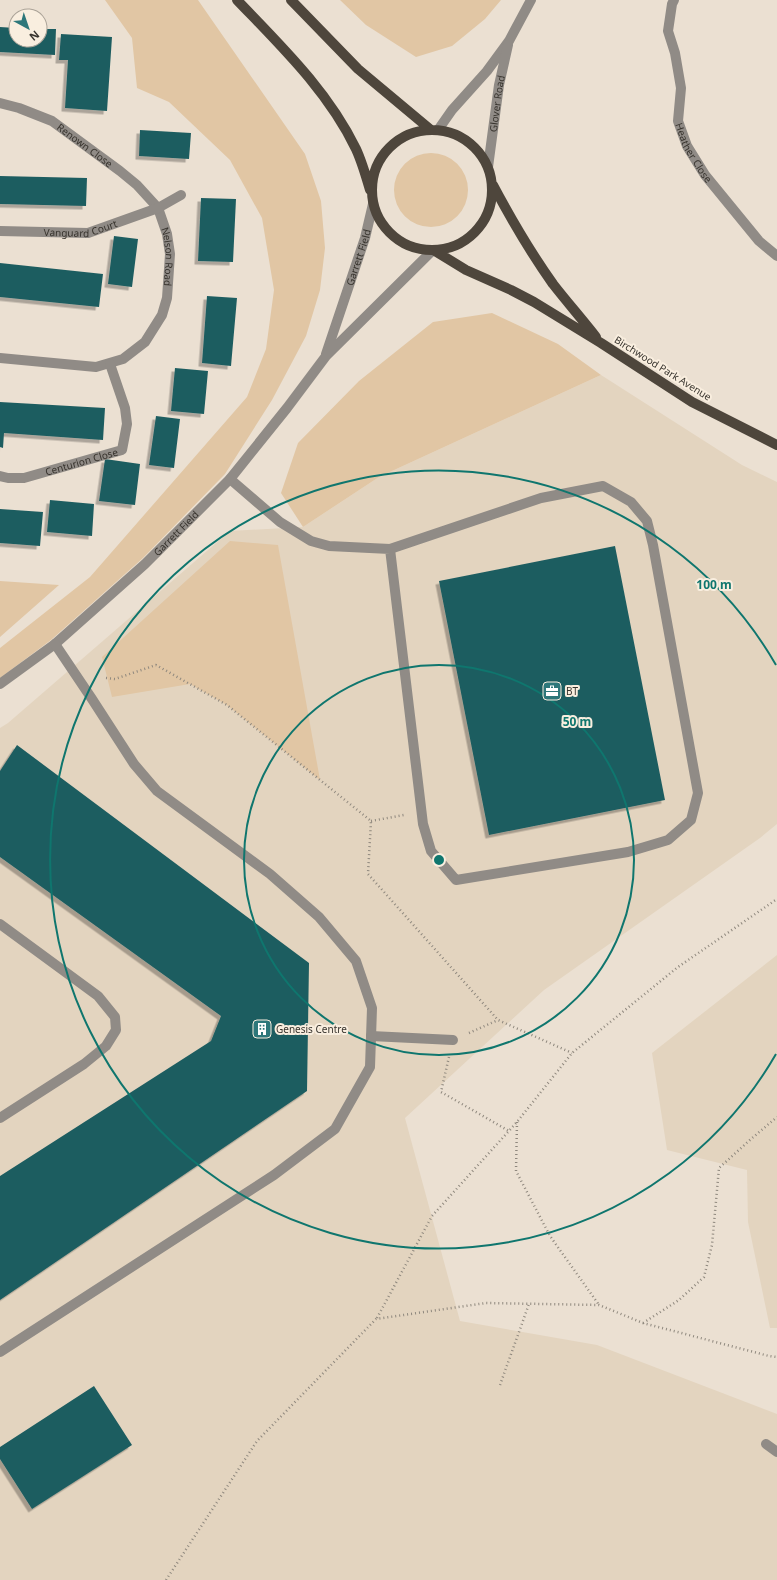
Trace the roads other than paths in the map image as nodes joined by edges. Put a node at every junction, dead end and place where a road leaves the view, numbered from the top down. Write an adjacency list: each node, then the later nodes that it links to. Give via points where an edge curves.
1 (237, 0): 11 (main road, via 303,70 338,118 357,150)
2 (292, 0): 7 (main road, via 358,69)
3 (531, 0): 5 (street, Glover Road)
4 (674, 0): 15 (street, Heather Close, via 668,31 676,53 681,88 678,121 687,146 705,175 759,241)
5 (508, 41): 7 (street, Glover Road, via 487,71); 8 (street, Glover Road)
6 (0, 103): 12 (street, Renown Close, via 52,121 120,171)
7 (435, 130): 8 (main road, via 454,134 468,142 480,153); 11 (main road, via 406,136 391,145 380,159 373,175)
8 (488, 167): 9 (main road)
9 (492, 183): 14 (main road, via 492,199 487,215 478,229 466,241); 16 (main road, Birchwood Park Avenue, via 539,263)
10 (181, 195): 12 (street)
11 (372, 199): 14 (main road, via 384,227 398,240 414,248); 17 (street, Garrett Field, via 361,250)
12 (158, 208): 13 (street, Vanguard Court, via 88,233); 19 (street, Nelson Road, via 167,234 170,254 167,298 162,315 145,342 123,359)
13 (0, 231)
14 (434, 251): 16 (main road, Birchwood Park Avenue, via 466,270 534,302); 17 (street, Garrett Field)
15 (777, 256)
16 (600, 343): 20 (main road, Birchwood Park Avenue, via 692,402)
17 (326, 356): 22 (street, Garrett Field)
18 (0, 358): 19 (street, Nelson Road, via 96,367)
19 (110, 364): 21 (street, Centurion Close, via 125,408 127,424 122,450 24,478)
20 (777, 445)
21 (0, 476)
22 (230, 479): 23 (street, via 280,522 311,541 329,546); 24 (street, Garrett Field, via 145,564)
23 (390, 549): 23 (street, via 541,498 603,486 631,502 647,521 653,545 698,793 691,820 668,840 628,852 456,880 431,851 421,811)
24 (55, 644): 25 (street, Garrett Field); 27 (street, via 134,764 157,791 270,874 319,918 356,961 372,1008)
25 (0, 684)
26 (0, 924): 29 (street, via 98,996 115,1017 116,1030 106,1046 84,1064)
27 (371, 1036): 28 (street); 30 (street, via 370,1067 335,1129 274,1175)
28 (454, 1040)
29 (1, 1114)
30 (0, 1352)
31 (766, 1444): 32 (street)
32 (777, 1452)

